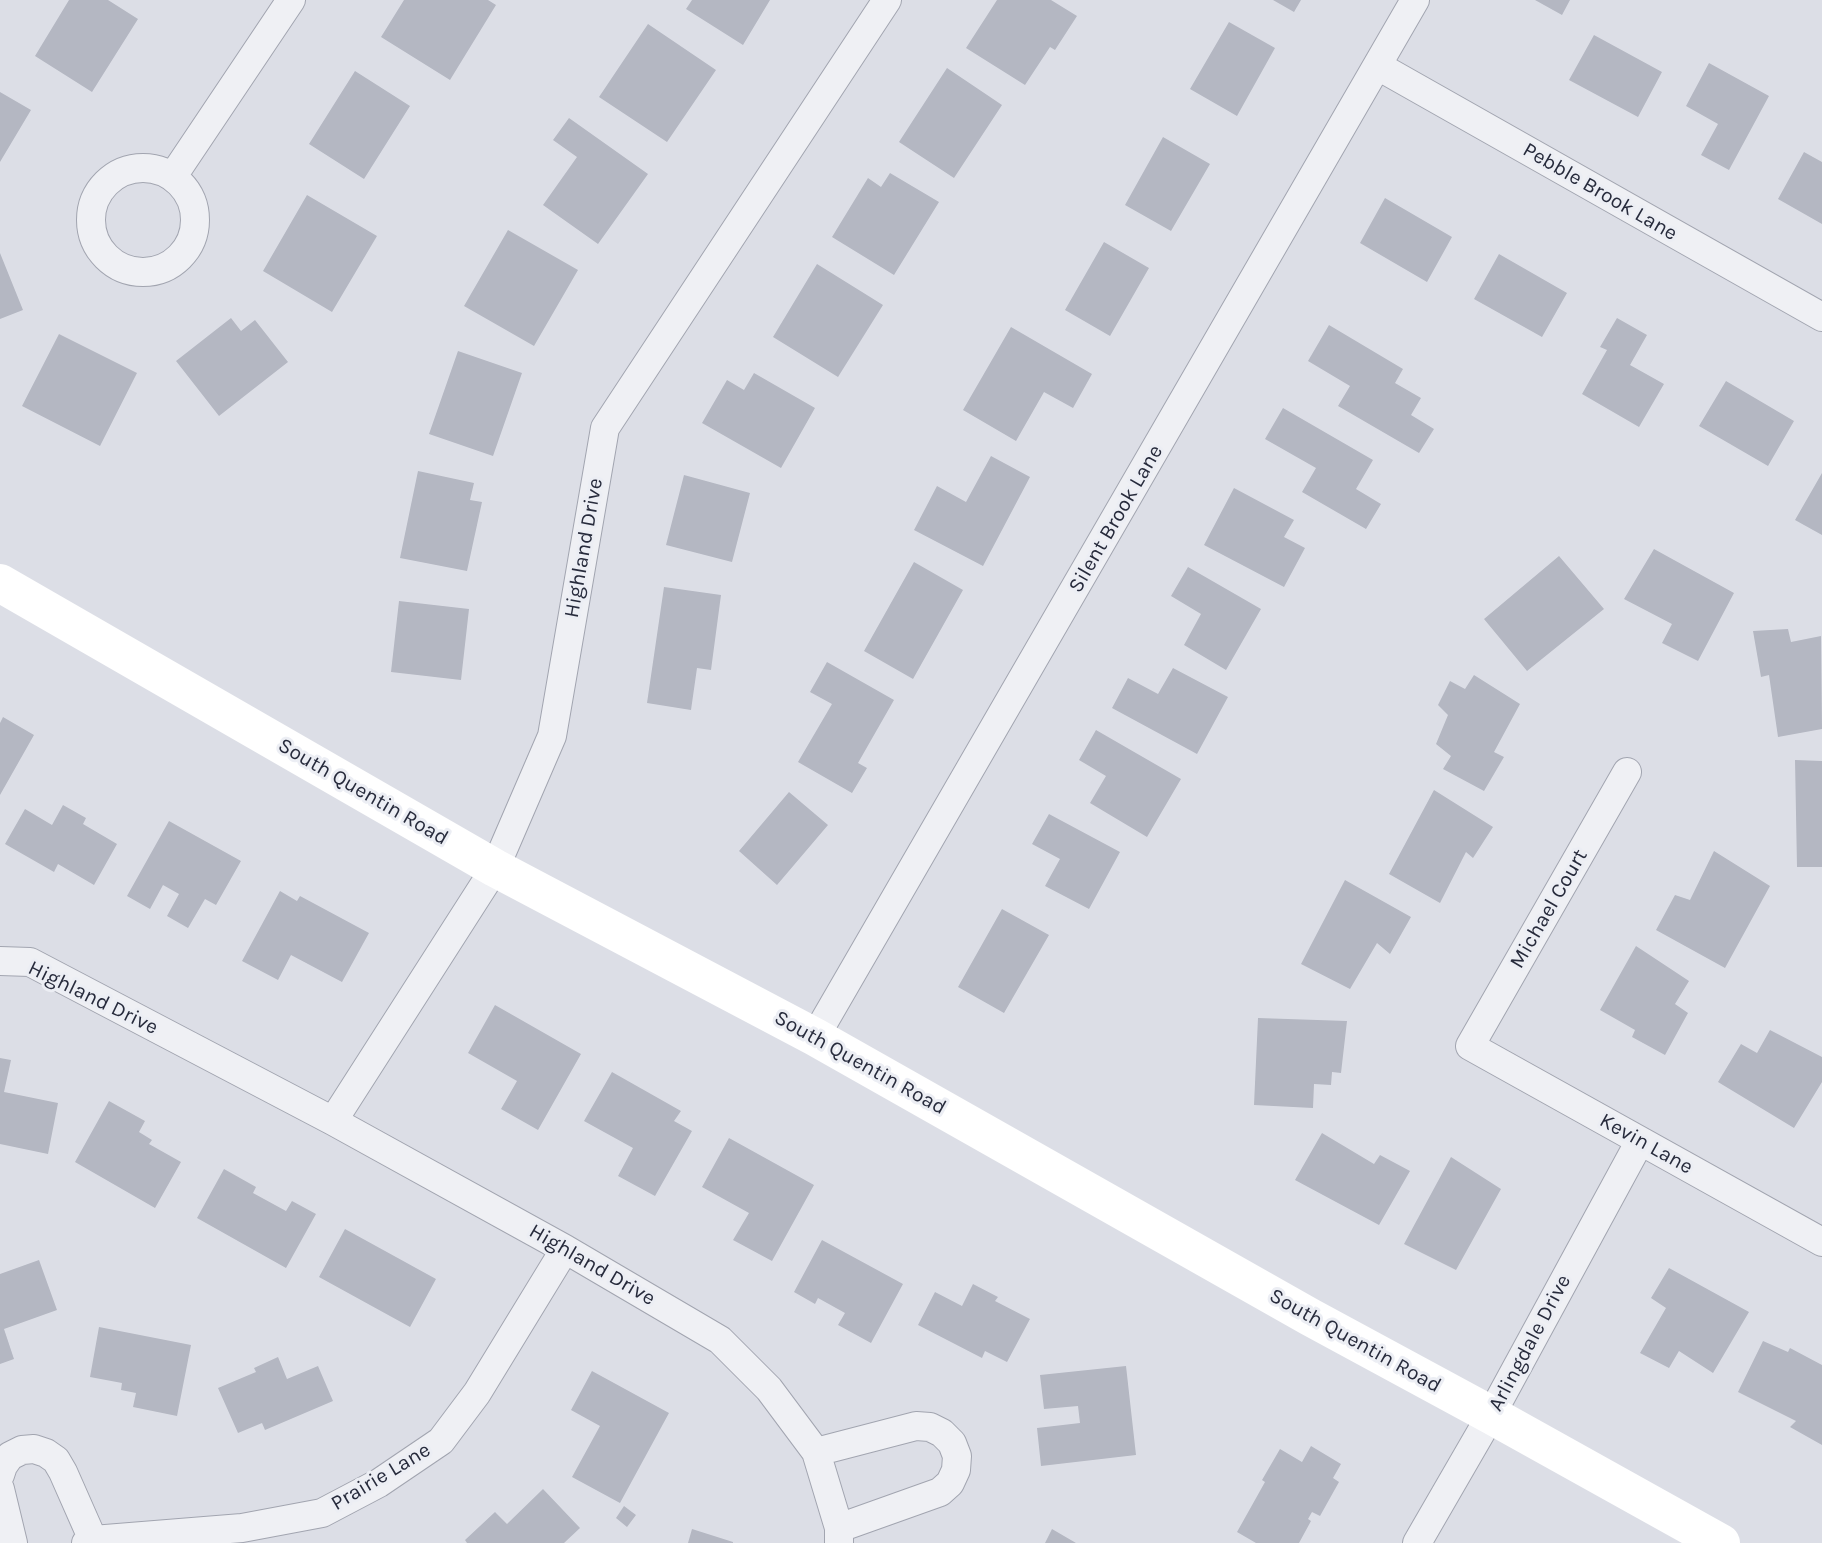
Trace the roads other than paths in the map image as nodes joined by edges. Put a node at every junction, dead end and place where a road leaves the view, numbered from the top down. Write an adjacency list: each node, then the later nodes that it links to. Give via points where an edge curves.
1 (291, 0): 5 (street)
2 (887, 0): 9 (street, Highland Drive, via 605,428 552,736)
3 (1415, 0): 4 (street, Silent Brook Lane)
4 (1378, 66): 6 (street, Pebble Brook Lane); 11 (street, Silent Brook Lane)
5 (173, 176)
6 (1822, 317)
7 (0, 583): 9 (main road, South Quentin Road)
8 (1627, 772): 12 (street, Michael Court)
9 (495, 868): 11 (main road, South Quentin Road); 13 (street, Highland Drive)
10 (0, 961): 13 (street, Highland Drive, via 30,962)
11 (815, 1037): 17 (main road, South Quentin Road)
12 (1471, 1046): 14 (street, Kevin Lane)
13 (333, 1121): 16 (street, Highland Drive)
14 (1640, 1141): 15 (street, Kevin Lane); 17 (street, Arlingdale Drive)
15 (1822, 1242)
16 (565, 1249): 18 (street, Highland Drive, via 720,1340 769,1389); 22 (street, Prairie Lane, via 477,1393 441,1441 379,1483 322,1513 242,1528)
17 (1491, 1415): 24 (street, Arlingdale Drive); 25 (main road, South Quentin Road)
18 (816, 1452): 21 (street, Highland Drive); 21 (street, Highland Drive, via 916,1426 942,1433 957,1456 950,1483 940,1492)
19 (0, 1475): 22 (street, Prairie Lane, via 10,1456 22,1450 34,1449 56,1460)
20 (0, 1489): 23 (street)
21 (839, 1535)
22 (90, 1541)
23 (13, 1543)
24 (1416, 1543)
25 (1721, 1543)

